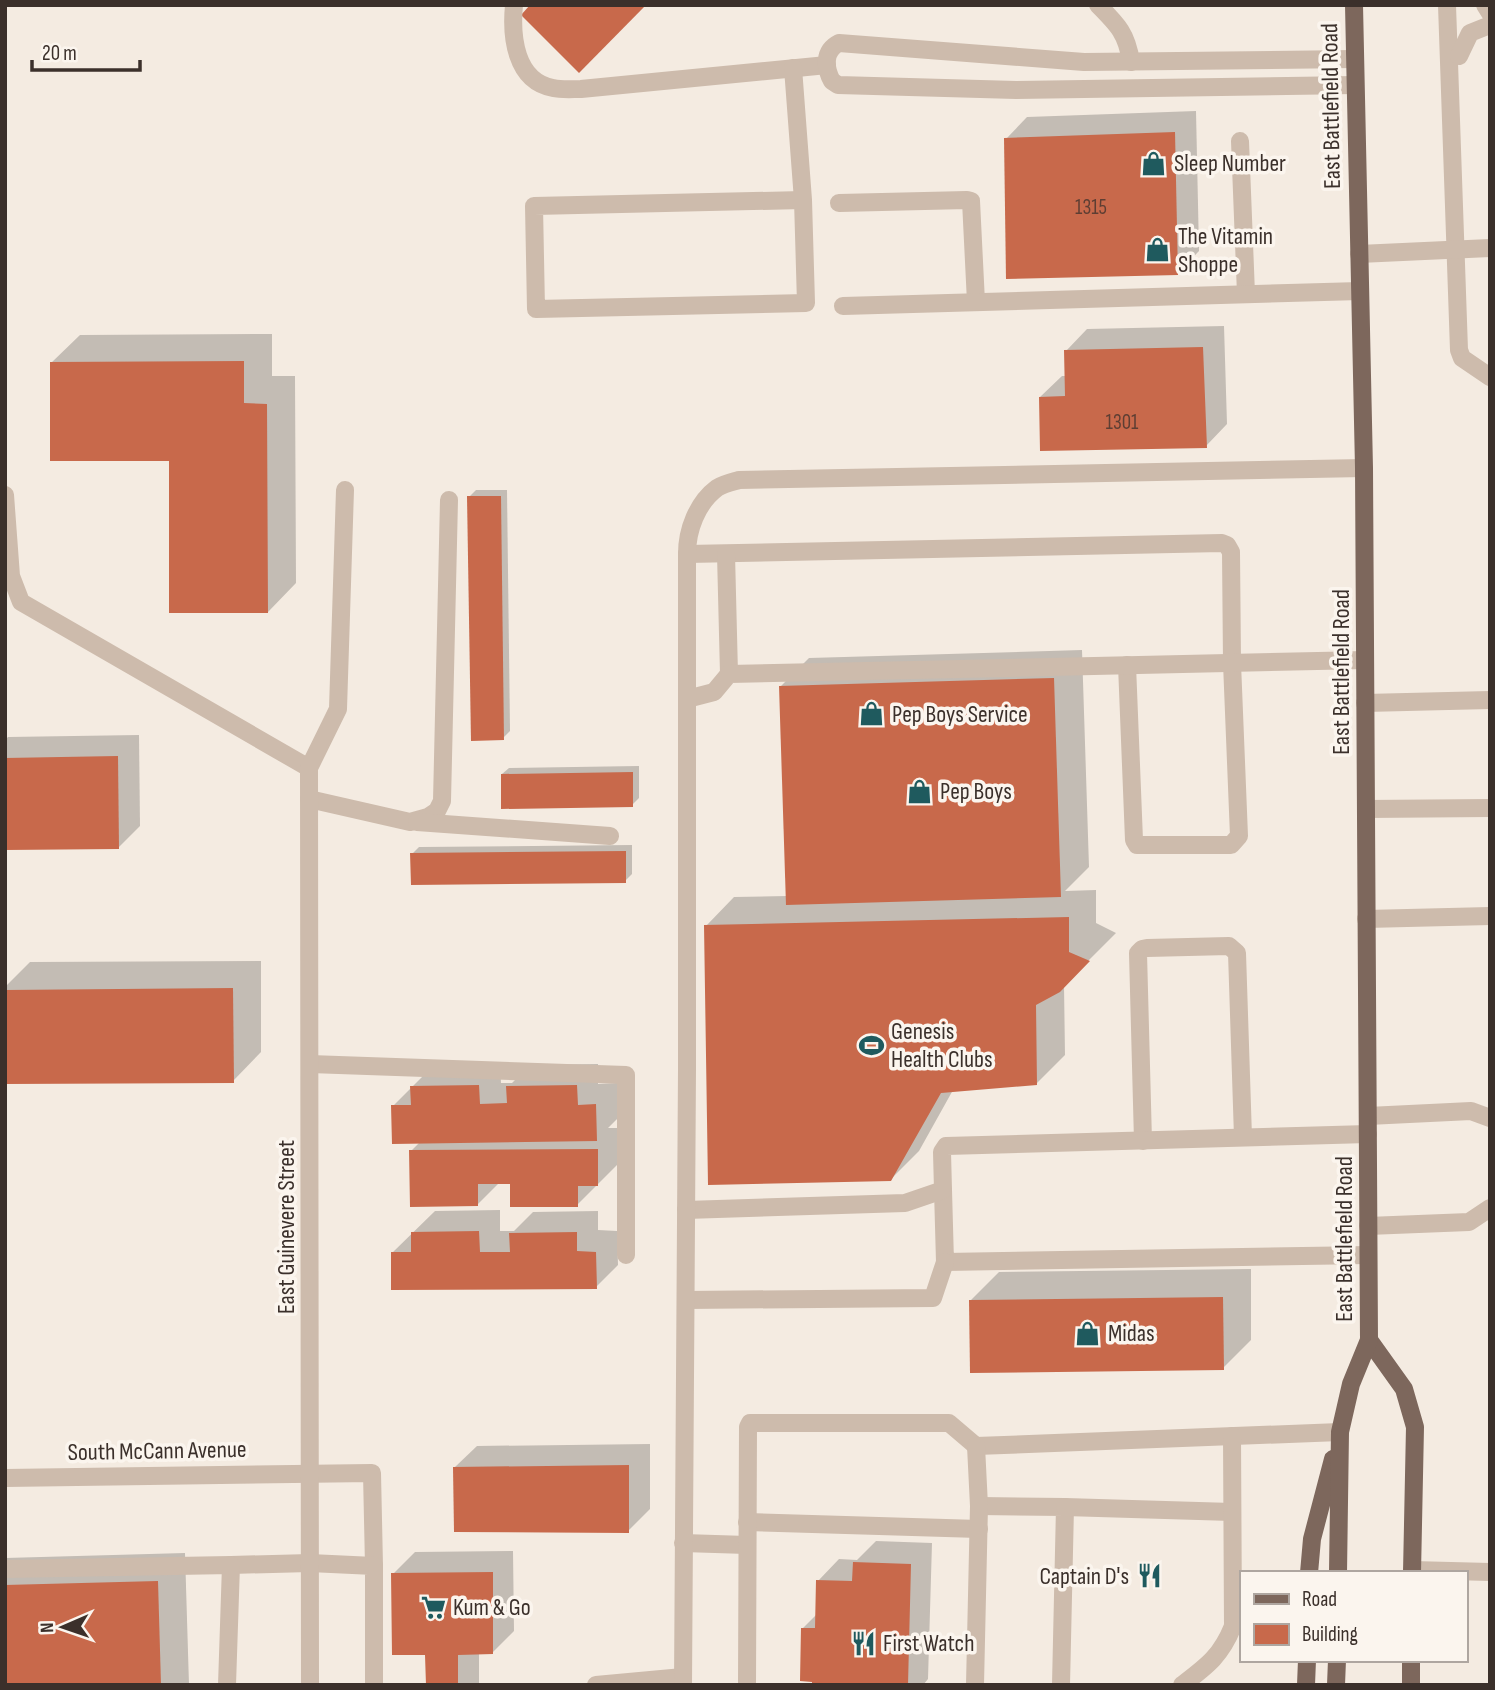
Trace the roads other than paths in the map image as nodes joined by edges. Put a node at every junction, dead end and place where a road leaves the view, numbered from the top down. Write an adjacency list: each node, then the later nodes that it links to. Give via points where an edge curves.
1 (514, 5): 12 (street, via 519,61 533,79 554,88)
2 (1098, 5): 10 (street, via 1121,28)
3 (1353, 5): 9 (main road, East Battlefield Road)
4 (1447, 5): 18 (street)
5 (1485, 5): 6 (street)
6 (1490, 13)
7 (1490, 25): 8 (street, via 1470,33)
8 (1459, 56)
9 (1355, 59): 10 (street); 13 (main road, East Battlefield Road)
10 (1131, 62): 11 (street, via 1008,58 839,43 827,54)
11 (827, 65): 12 (street); 13 (street, via 838,85 1016,90)
12 (793, 68): 15 (street)
13 (1355, 85): 19 (main road, East Battlefield Road)
14 (1240, 141): 21 (street)
15 (803, 200): 15 (street, via 534,206 536,309 806,303)
16 (839, 203): 22 (street, via 971,201)
17 (1490, 248): 18 (street)
18 (1455, 250): 19 (street); 24 (street, via 1459,350 1462,358)
19 (1359, 254): 20 (main road, East Battlefield Road)
20 (1360, 292): 21 (street); 25 (main road, East Battlefield Road)
21 (1246, 295): 22 (street)
22 (976, 302): 23 (street)
23 (843, 306)
24 (1490, 377)
25 (1364, 468): 29 (street, via 739,480 719,487 704,502 694,518); 31 (main road, East Battlefield Road)
26 (345, 490): 38 (street, via 338,709)
27 (5, 495): 38 (street, via 11,576 21,602)
28 (449, 500): 42 (street, via 442,801 428,817)
29 (687, 554): 30 (street); 35 (street)
30 (726, 554): 32 (street, via 1222,542 1231,552); 34 (street)
31 (1365, 660): 32 (street); 37 (main road, East Battlefield Road)
32 (1232, 663): 33 (street); 33 (street, via 1239,836 1231,845 1143,847 1135,840)
33 (1127, 665): 34 (street)
34 (729, 674): 35 (street, via 714,692)
35 (687, 699): 53 (street)
36 (1490, 700): 37 (street)
37 (1365, 703): 41 (main road, East Battlefield Road)
38 (309, 768): 39 (street, East Guinevere Street)
39 (309, 799): 42 (street); 46 (street, East Guinevere Street)
40 (1490, 808): 41 (street)
41 (1366, 809): 45 (main road, East Battlefield Road)
42 (410, 822): 43 (street)
43 (610, 836)
44 (1490, 916): 45 (street)
45 (1366, 919): 48 (main road, East Battlefield Road)
46 (310, 1063): 55 (street, via 626,1074); 63 (street, East Guinevere Street)
47 (1490, 1118): 48 (street, via 1471,1111)
48 (1368, 1125): 49 (street); 54 (main road, East Battlefield Road)
49 (1243, 1138): 50 (street); 50 (street, via 1237,953 1229,946 1147,948 1138,953)
50 (1143, 1140): 51 (street, via 946,1146 942,1152)
51 (943, 1190): 53 (street, via 905,1203); 57 (street)
52 (1490, 1208): 54 (street, via 1469,1222)
53 (686, 1210): 58 (street)
54 (1368, 1226): 56 (main road, East Battlefield Road)
55 (626, 1255)
56 (1368, 1255): 57 (street); 59 (main road, East Battlefield Road)
57 (945, 1262): 58 (street, via 933,1298)
58 (686, 1300): 70 (street)
59 (1369, 1339): 60 (main road, East Battlefield Road, via 1351,1384); 78 (main road, East Battlefield Road, via 1404,1389 1415,1427)
60 (1340, 1432): 61 (street); 76 (main road, via 1312,1539); 77 (main road, East Battlefield Road)
61 (1232, 1436): 62 (street); 67 (street)
62 (976, 1446): 65 (street); 68 (street, via 949,1423 750,1423)
63 (310, 1474): 64 (street, South McCann Avenue); 72 (street, East Guinevere Street); 74 (street, South McCann Avenue, via 372,1473)
64 (5, 1478)
65 (979, 1506): 66 (street); 69 (street)
66 (1065, 1507): 67 (street); 91 (street)
67 (1232, 1512): 92 (street, via 1233,1626 1216,1658)
68 (747, 1522): 69 (street); 71 (street)
69 (979, 1529): 90 (street)
70 (683, 1543): 71 (street); 84 (street)
71 (747, 1545): 89 (street)
72 (310, 1563): 73 (street); 74 (street); 86 (street, East Guinevere Street)
73 (231, 1564): 75 (street); 85 (street)
74 (374, 1566): 87 (street)
75 (5, 1569)
76 (1309, 1571)
77 (1338, 1571)
78 (1412, 1571)
79 (1467, 1572): 80 (street)
80 (1490, 1572)
81 (1307, 1662): 93 (main road)
82 (1337, 1662): 94 (main road)
83 (1411, 1663): 95 (main road); 96 (main road)
84 (683, 1681): 88 (street)
85 (227, 1685)
86 (310, 1685)
87 (374, 1685)
88 (596, 1685)
89 (747, 1685)
90 (975, 1685)
91 (1061, 1685)
92 (1182, 1685)
93 (1306, 1685)
94 (1336, 1685)
95 (1411, 1685)
96 (1416, 1685)

